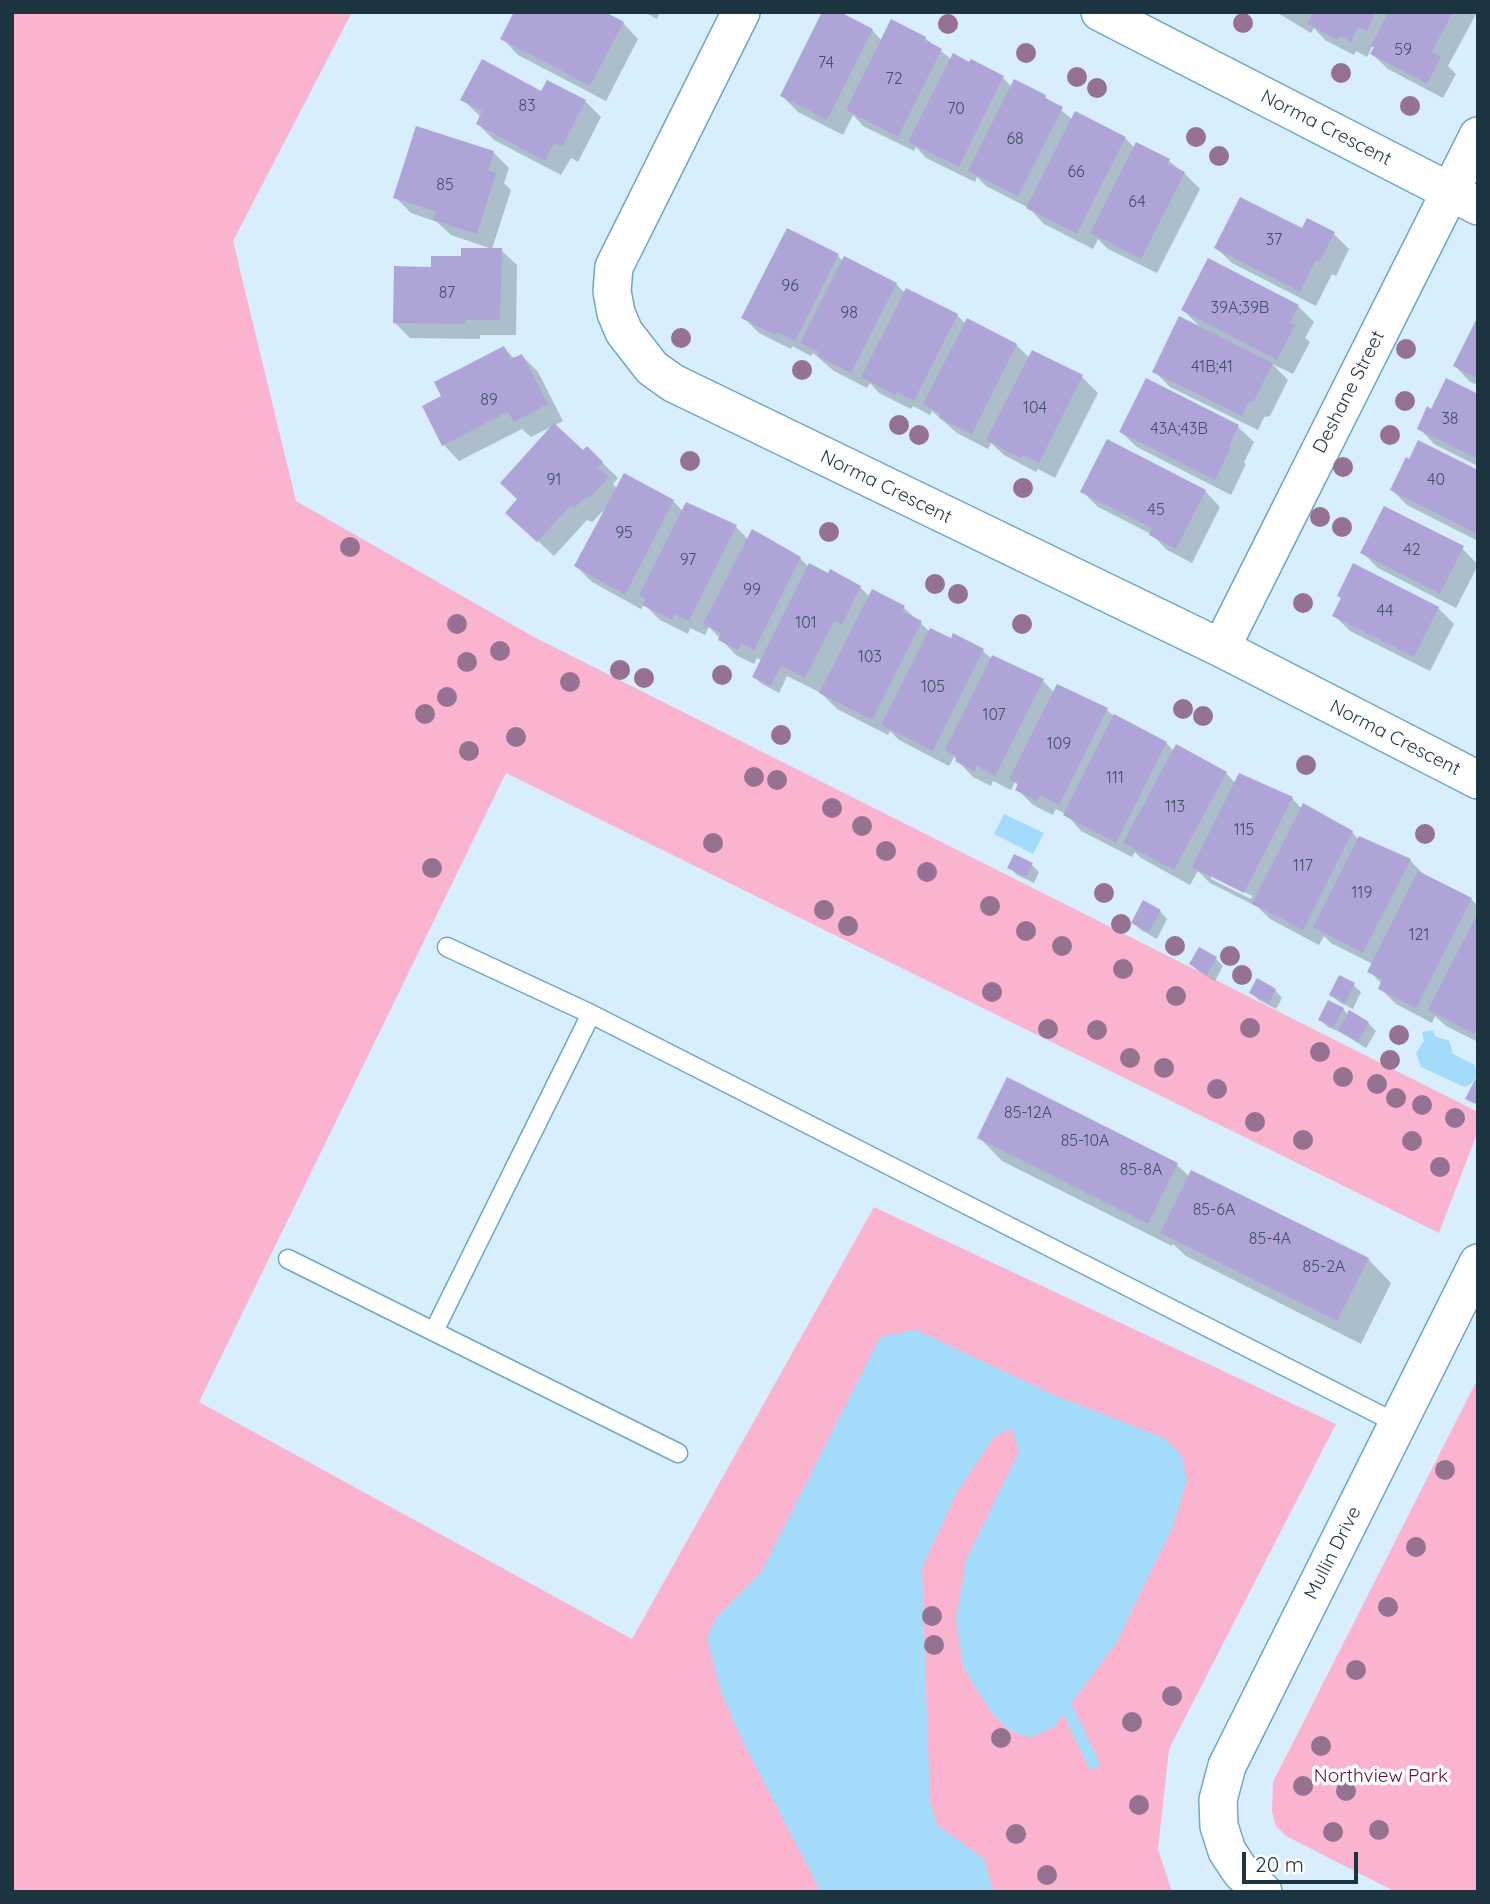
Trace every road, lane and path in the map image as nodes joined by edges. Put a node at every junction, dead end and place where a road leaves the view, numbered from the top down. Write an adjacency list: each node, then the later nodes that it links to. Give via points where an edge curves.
1 (741, 12): 5 (street, Norma Crescent, via 614,267 616,313 636,349 673,383)
2 (1100, 12): 4 (street, Norma Crescent)
3 (1478, 136): 4 (street, Deshane Street)
4 (1464, 198): 5 (street, Deshane Street)
5 (1221, 648): 6 (street, Norma Crescent)
6 (1478, 780)
7 (447, 947): 8 (lane)
8 (591, 1014): 11 (lane); 12 (lane)
9 (288, 1259): 11 (lane)
10 (1478, 1263): 12 (street, Mullin Drive)
11 (434, 1331): 13 (lane)
12 (1398, 1424): 14 (street, Mullin Drive, via 1227,1766 1218,1800 1219,1826 1227,1851)
13 (678, 1453)
14 (1263, 1892)

